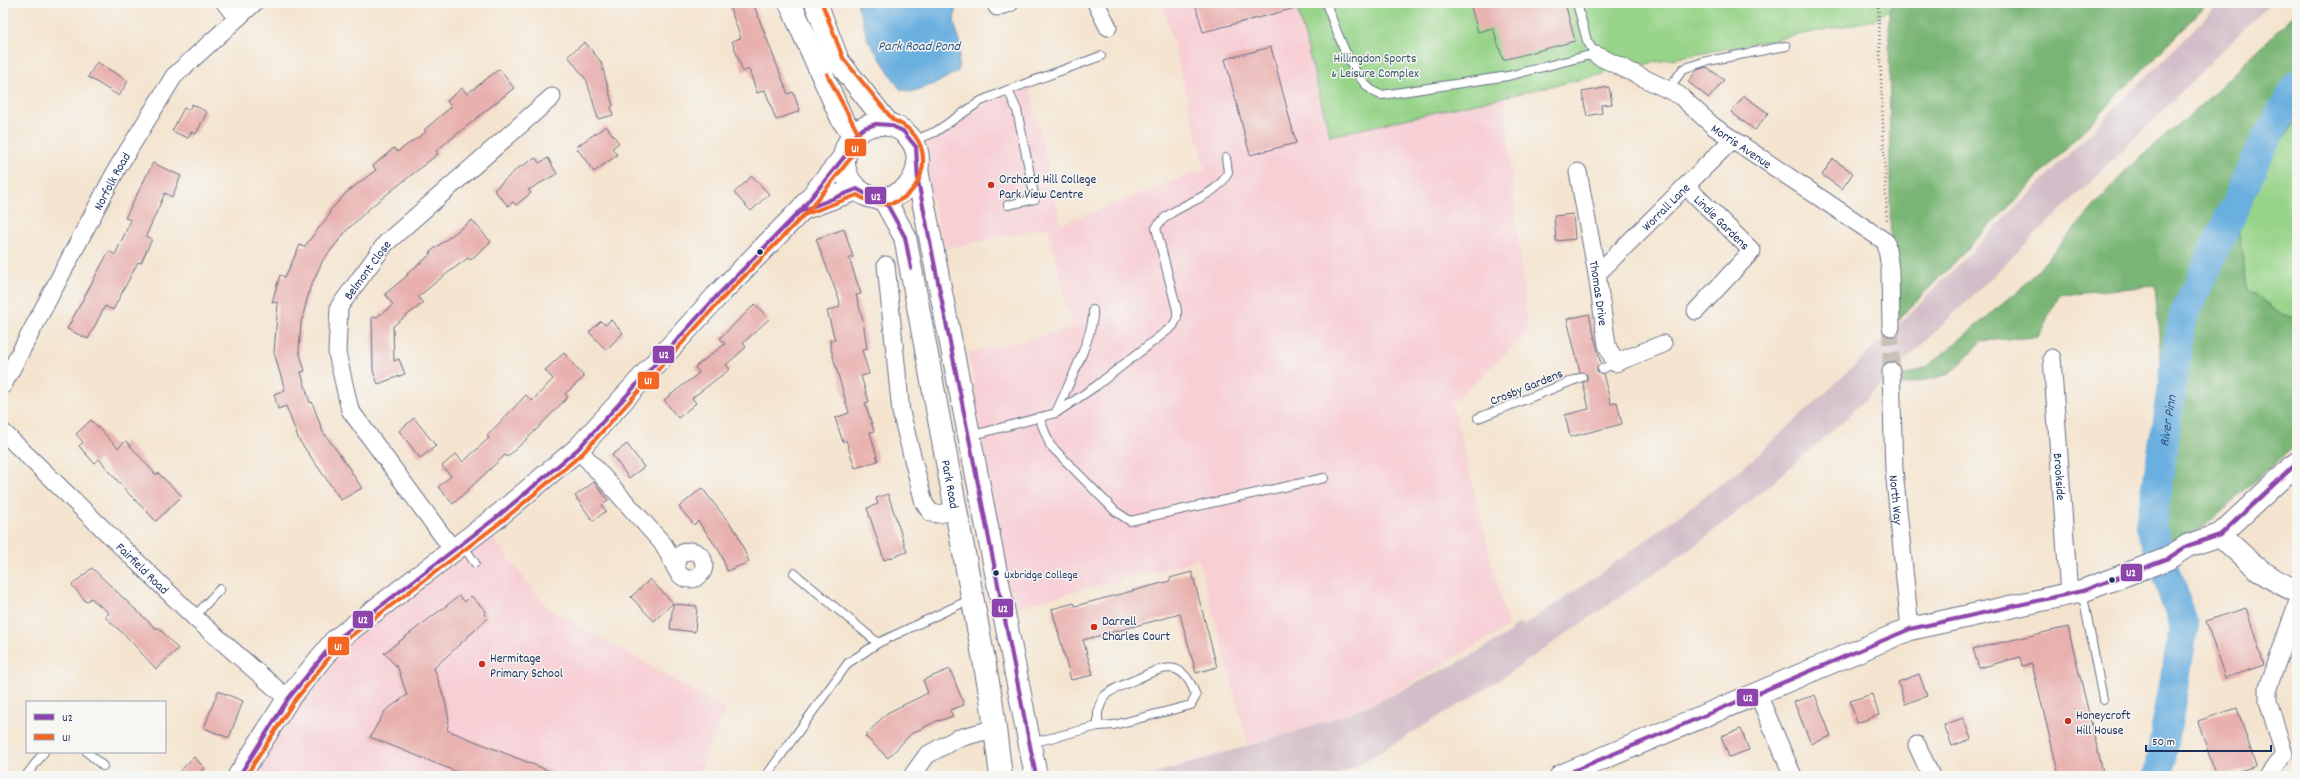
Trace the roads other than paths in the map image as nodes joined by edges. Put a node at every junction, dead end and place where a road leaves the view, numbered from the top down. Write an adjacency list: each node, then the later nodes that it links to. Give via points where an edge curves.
1 (225, 3): 8 (street)
2 (254, 3): 8 (street, Norfolk Road)
3 (790, 3): 17 (street, via 842,119)
4 (816, 3): 16 (street, via 838,61)
5 (1096, 3): 9 (street)
6 (1326, 3): 11 (lane, via 1348,57 1364,83 1376,94 1508,76)
7 (1577, 3): 11 (lane, via 1587,41)
8 (236, 17): 38 (street, Norfolk Road, via 174,76 118,167)
9 (1108, 27)
10 (1786, 46): 14 (lane, via 1696,64 1683,69)
11 (1596, 55): 14 (street, Morris Avenue)
12 (1101, 56): 13 (lane)
13 (1008, 90): 19 (lane, via 981,101 935,132); 27 (lane, via 1017,110 1035,199)
14 (1668, 90): 18 (street, Morris Avenue, via 1679,95)
15 (552, 97): 50 (street, Belmont Close, via 386,243 339,307 337,353 350,410)
16 (889, 125): 17 (street, via 872,126); 19 (street, via 903,131)
17 (854, 136): 20 (street)
18 (1733, 139): 24 (street, Worrall Lane); 33 (street, Morris Avenue, via 1886,242 1890,269)
19 (913, 142): 22 (street, via 917,152)
20 (845, 156): 25 (street, via 848,175); 28 (street)
21 (1226, 158): 39 (lane, via 1228,172 1220,183 1164,218 1156,228 1177,310 1173,326 1096,386)
22 (917, 170): 26 (street, via 911,183 904,190); 43 (street, Park Road)
23 (1578, 172): 30 (street, Thomas Drive)
24 (1686, 186): 30 (street, Worrall Lane); 32 (street, Lindie Gardens, via 1752,251)
25 (857, 189): 26 (street, via 872,196); 28 (street)
26 (883, 197): 47 (street, Park Road, via 905,237)
27 (1008, 205)
28 (801, 210): 44 (street, via 716,297)
29 (886, 265): 47 (street, via 902,417 924,503 931,513)
30 (1597, 274): 34 (street, Thomas Drive, via 1608,366)
31 (1093, 310): 39 (lane, via 1092,324)
32 (1696, 311)
33 (1891, 327)
34 (1663, 344)
35 (2052, 358): 57 (street, Brookside)
36 (1891, 371): 61 (street, North Way, via 1894,470)
37 (1582, 377): 41 (lane, Crosby Gardens)
38 (3, 385)
39 (1056, 413): 40 (lane)
40 (1040, 417): 43 (lane); 46 (lane, via 1050,445 1120,516 1130,521)
41 (1478, 418)
42 (3, 432): 60 (street, Fairfield Road)
43 (968, 436): 68 (street, Park Road)
44 (578, 449): 49 (street); 50 (street, via 538,485)
45 (2297, 463): 48 (street)
46 (1324, 478)
47 (956, 511): 58 (street, Park Road)
48 (2220, 535): 56 (street, via 2257,569 2276,582); 57 (street, via 2186,546 2167,559)
49 (664, 546): 51 (street); 53 (street)
50 (457, 547): 52 (lane); 65 (street, via 334,641)
51 (691, 550): 53 (street, via 679,555); 53 (street, via 703,559 701,574 693,579 686,579)
52 (475, 562)
53 (676, 568)
54 (794, 573): 62 (lane)
55 (220, 589): 60 (lane)
56 (2297, 591)
57 (2076, 593): 61 (street); 64 (lane)
58 (972, 599): 62 (lane); 67 (street, Park Road)
59 (2297, 604): 82 (street, via 2268,688 2268,701 2284,754)
60 (194, 617): 65 (street, Fairfield Road)
61 (1910, 629): 63 (street)
62 (878, 643): 75 (lane, via 848,663)
63 (1757, 692): 79 (street); 80 (street)
64 (2103, 698)
65 (288, 699): 74 (street)
66 (1098, 726): 66 (lane, via 1098,712 1104,696 1160,668 1174,668 1183,672 1193,687 1196,696 1191,705 1114,725); 68 (lane)
67 (996, 728): 76 (street, via 956,739 927,755); 77 (street, Park Road)
68 (1030, 744): 78 (street, Park Road)
69 (1917, 745): 81 (street)
70 (43, 753): 73 (lane)
71 (88, 753): 72 (lane)
72 (103, 766)
73 (26, 776)
74 (239, 776)
75 (766, 776)
76 (912, 776)
77 (1001, 776)
78 (1036, 776)
79 (1561, 776)
80 (1793, 776)
81 (1931, 776)
82 (2268, 776)

